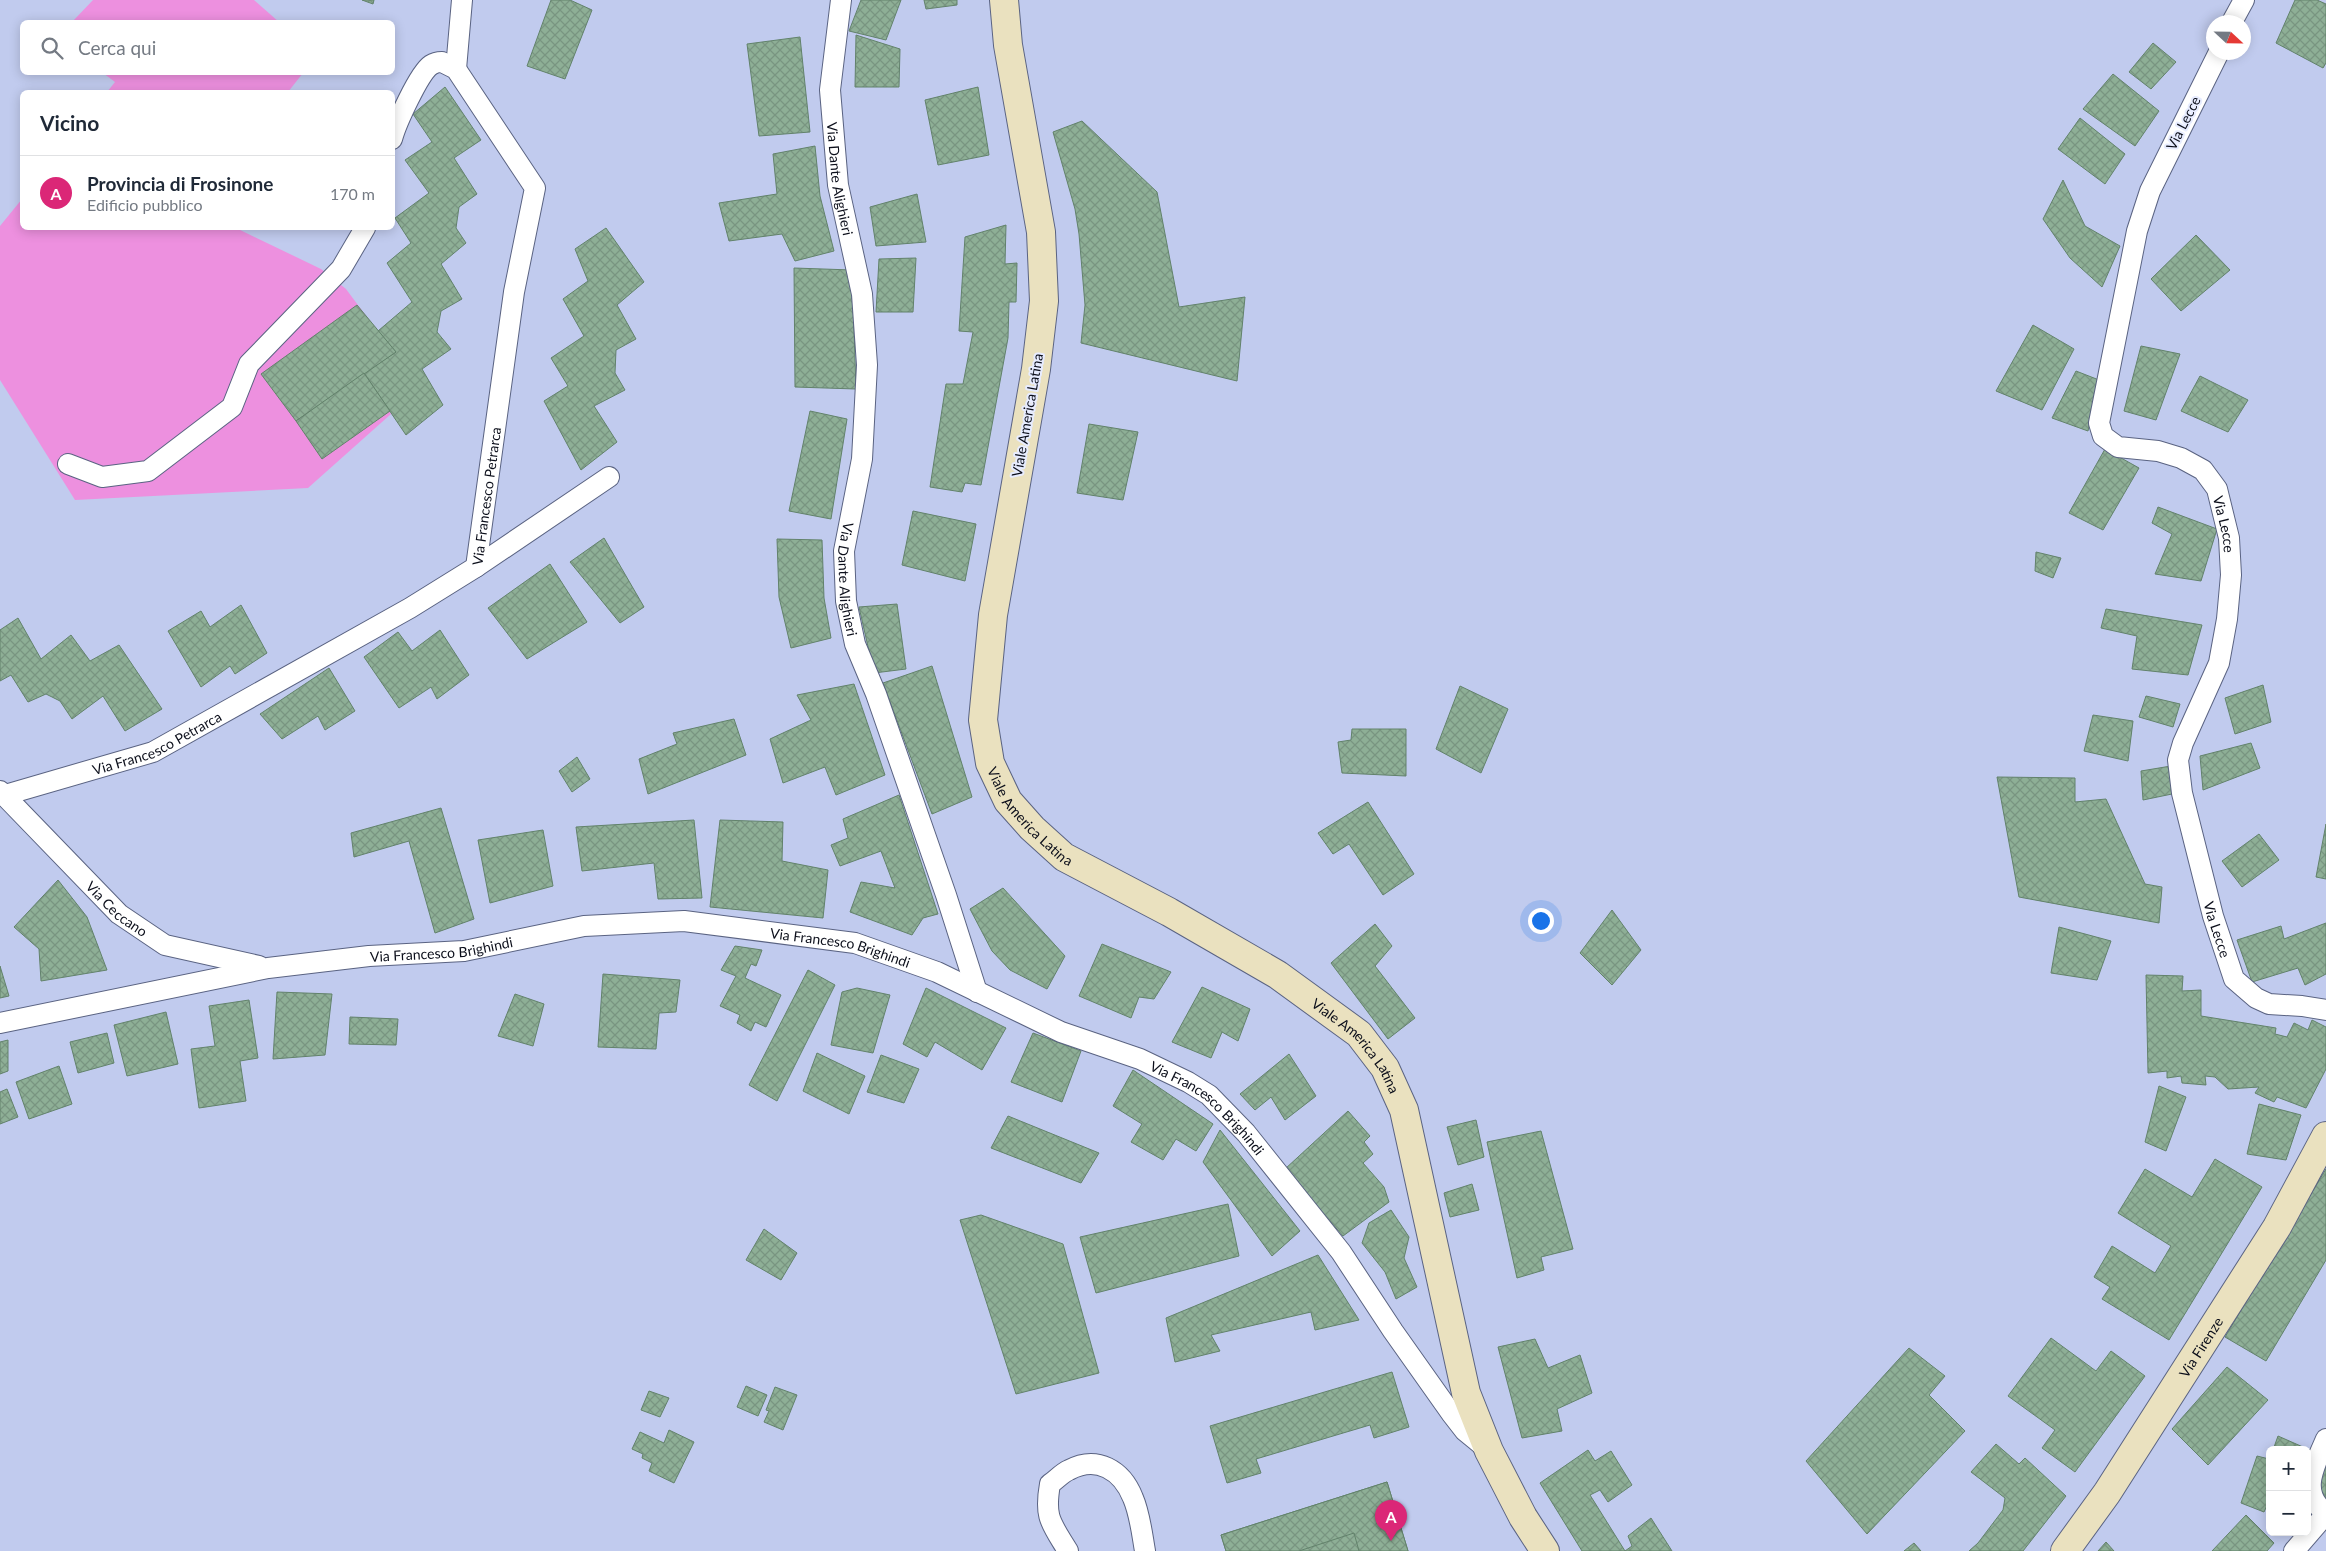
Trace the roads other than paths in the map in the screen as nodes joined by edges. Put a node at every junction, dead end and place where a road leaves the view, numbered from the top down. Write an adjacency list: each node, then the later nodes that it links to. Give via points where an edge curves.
1 (462, 0): 7 (street)
2 (1004, 0): 20 (main road, Viale America Latina, via 1008,45 1041,232 1044,301 1036,369 993,615 983,720 990,764 1008,801 1064,857 1169,912 1278,975 1359,1034 1385,1068 1404,1110 1466,1393)
3 (2244, 0): 5 (street)
4 (838, 2): 15 (street, Via Dante Alighieri, via 830,90 838,185 862,294 867,365 862,458 844,551 846,601 855,644 876,694)
5 (2236, 15)
6 (2215, 60): 16 (street, Via Lecce, via 2150,191 2135,240 2099,423 2103,436 2118,448 2158,451 2182,458 2203,470 2218,489 2229,538 2231,575 2227,618 2219,663 2178,760 2182,793 2210,907 2234,979 2256,998 2269,1004)
7 (456, 69): 8 (street, via 442,62 431,65 404,108); 12 (street, Via Francesco Petrarca, via 535,188 514,292)
8 (395, 131)
9 (364, 230): 10 (street, via 341,269 249,364 232,407 148,472 102,477)
10 (68, 464)
11 (609, 478): 12 (street)
12 (476, 567): 13 (street, Via Francesco Petrarca, via 410,608 152,752)
13 (2, 793): 14 (street, Via Ceccano, via 119,914 165,945)
14 (268, 968): 15 (street, Via Francesco Brighindi, via 369,956 464,951 584,926 684,921 855,943 936,972); 17 (street, Via Francesco Brighindi)
15 (976, 992): 20 (street, Via Francesco Brighindi, via 1060,1032 1140,1059 1188,1082 1214,1100 1246,1133 1341,1252 1465,1431)
16 (2326, 1010)
17 (0, 1022)
18 (2326, 1136): 25 (main road, Via Firenze, via 2277,1227 2107,1493)
19 (2326, 1439): 21 (street, via 2312,1476 2310,1493 2315,1506)
20 (1488, 1451): 24 (main road, Viale America Latina)
21 (2326, 1514): 26 (street)
22 (1068, 1551): 23 (street, via 1050,1523 1046,1506 1050,1484 1068,1470 1089,1462 1110,1467 1126,1481 1134,1499)
23 (1146, 1551)
24 (1545, 1551)
25 (2065, 1551)
26 (2294, 1551)

